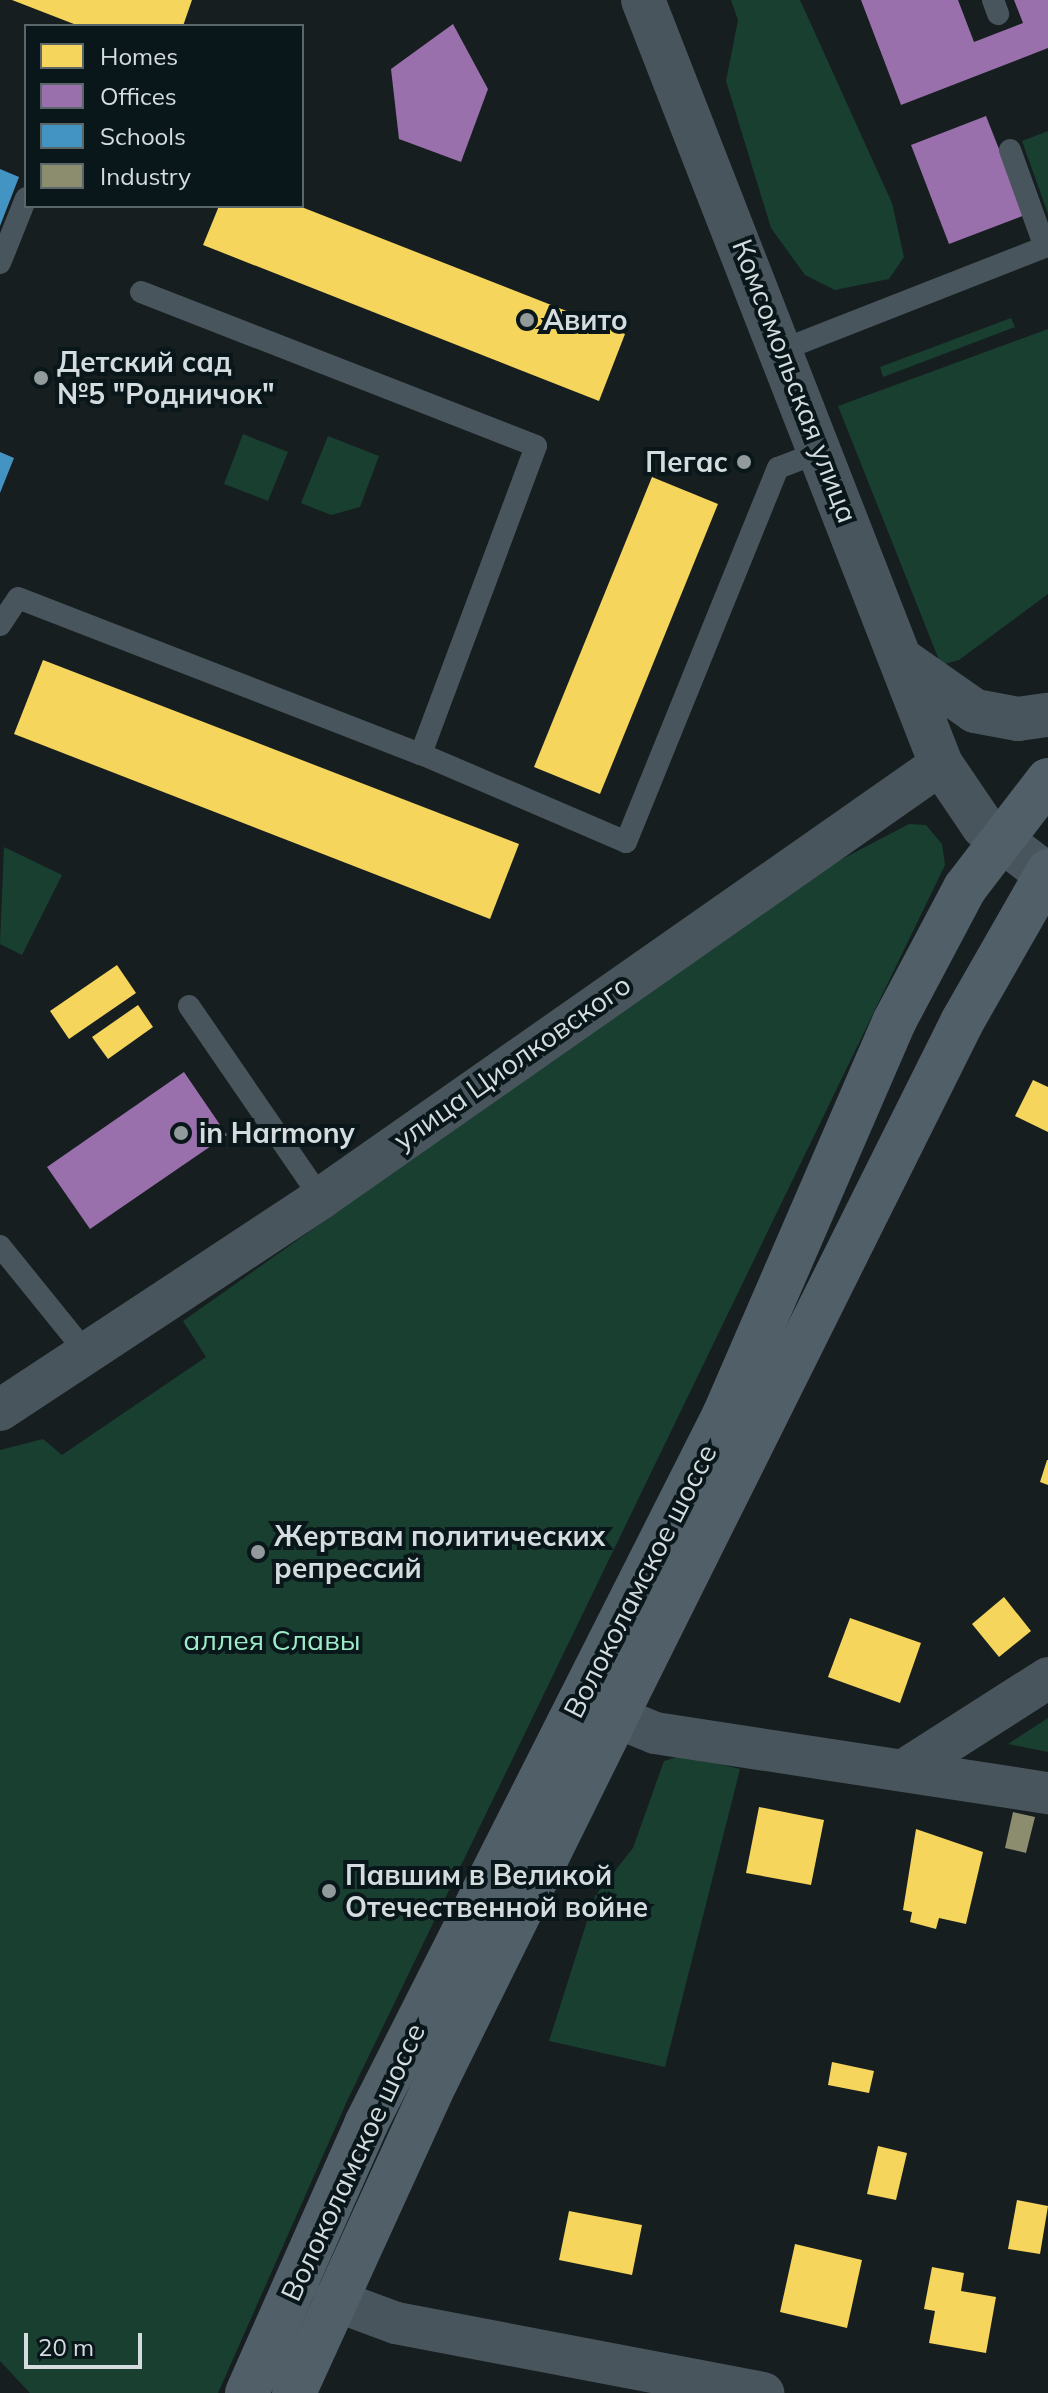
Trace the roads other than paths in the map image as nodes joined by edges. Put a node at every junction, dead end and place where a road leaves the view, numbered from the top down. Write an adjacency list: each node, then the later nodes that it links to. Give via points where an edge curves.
1 (643, 0): 7 (street, Комсомольская улица)
2 (1010, 150): 4 (lane)
3 (24, 203): 5 (lane)
4 (1047, 247): 7 (lane)
5 (0, 263)
6 (141, 292): 12 (lane, via 536,446)
7 (782, 350): 8 (street, Комсомольская улица)
8 (822, 451): 10 (street, Комсомольская улица); 12 (lane, via 778,468 626,842)
9 (0, 625): 12 (lane, via 18,598)
10 (905, 662): 11 (street, via 975,711 1018,719); 13 (street, Комсомольская улица)
11 (1048, 715)
12 (421, 754)
13 (941, 764): 15 (street, Комсомольская улица); 18 (street, улица Циолковского)
14 (1048, 780): 15 (main road, Волоколамское шоссе)
15 (998, 838): 16 (street, Комсомольская улица); 27 (main road, Волоколамское шоссе, via 894,1022 724,1415 366,2124)
16 (1047, 873): 23 (main road, Волоколамское шоссе, via 962,1022)
17 (189, 1006): 18 (lane)
18 (321, 1198): 20 (street, улица Циолковского)
19 (0, 1246): 20 (lane)
20 (89, 1356): 21 (street, улица Циолковского)
21 (0, 1410)
22 (1048, 1678): 24 (street)
23 (616, 1717): 24 (street, via 655,1733); 26 (main road, Волоколамское шоссе)
24 (909, 1767): 25 (street)
25 (1048, 1793)
26 (334, 2300): 28 (main road, Волоколамское шоссе); 29 (street, via 396,2323)
27 (247, 2393)
28 (294, 2393)
29 (763, 2393)

